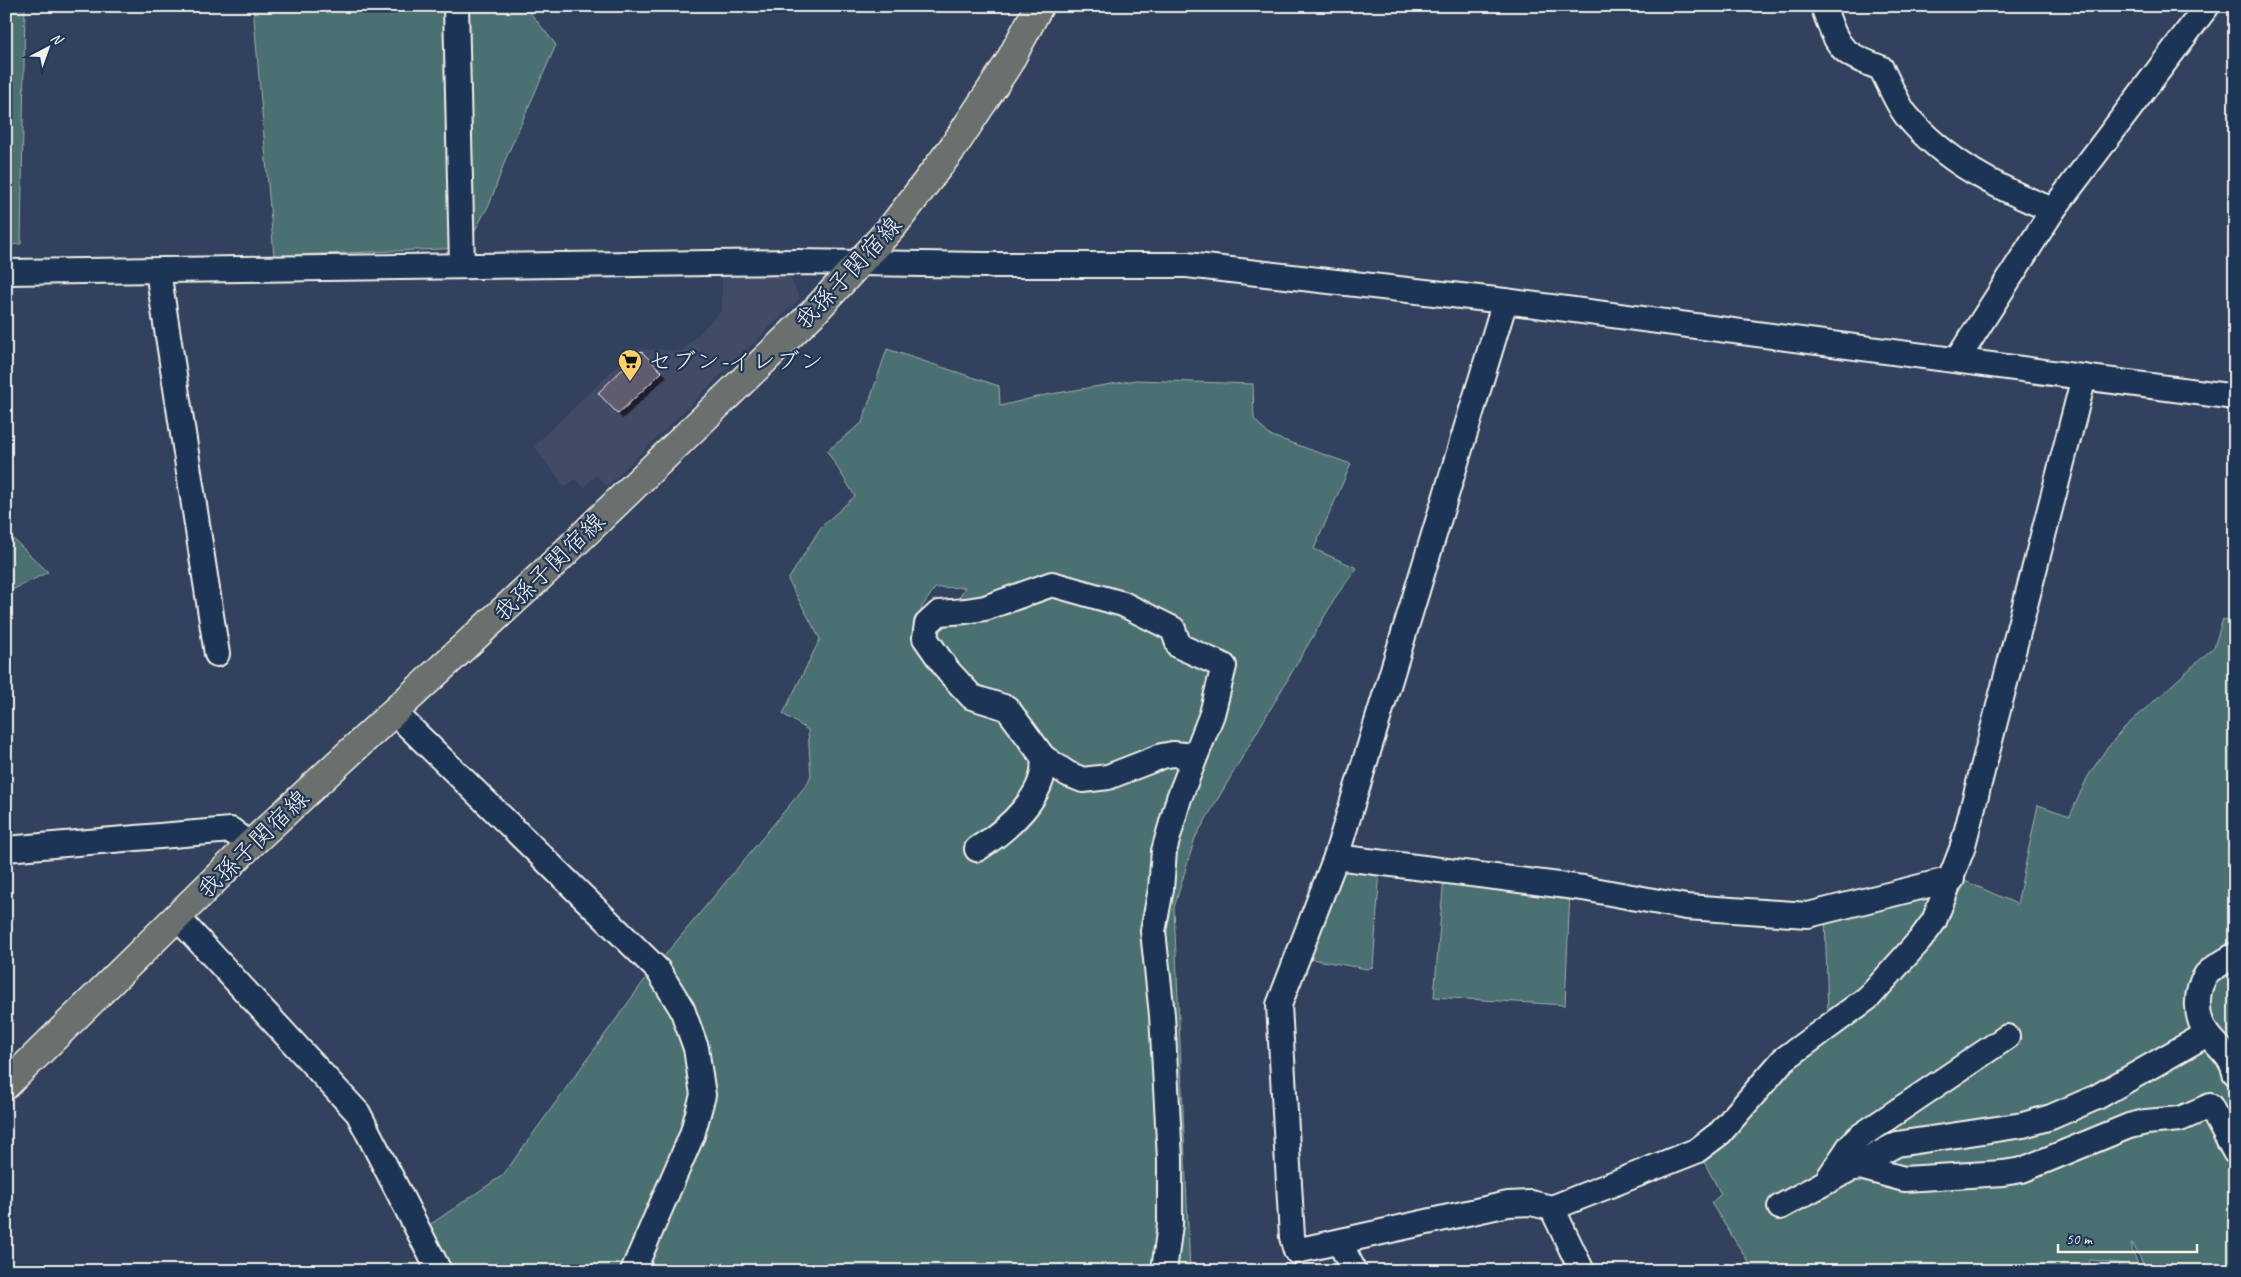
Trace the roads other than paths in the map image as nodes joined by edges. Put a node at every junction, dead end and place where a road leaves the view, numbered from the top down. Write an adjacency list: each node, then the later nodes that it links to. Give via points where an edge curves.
1 (456, 6): 7 (street)
2 (1039, 6): 6 (main road, 我孫子関宿線, via 1008,64 954,146 909,207)
3 (1823, 6): 5 (street, via 1836,40 1850,56 1881,68 1905,114 1933,142 1983,179)
4 (2207, 6): 5 (street)
5 (2053, 210): 11 (street)
6 (860, 263): 7 (street); 10 (street, via 1188,265); 15 (main road, 我孫子関宿線, via 632,488)
7 (462, 266): 8 (street)
8 (158, 271): 9 (street); 14 (street)
9 (6, 272)
10 (1505, 301): 11 (street); 21 (street)
11 (1957, 360): 12 (street)
12 (2084, 377): 13 (street); 22 (street)
13 (2235, 397)
14 (217, 654)
15 (395, 713): 18 (main road, 我孫子関宿線); 36 (street, via 658,970 682,1009 696,1048 703,1095 692,1135)
16 (1195, 756): 17 (street, via 1162,756 1108,777 1083,780); 17 (street, via 1212,714 1224,666 1179,646 1173,629 1123,604 1052,584 985,608 939,613 927,624 925,638 948,671 972,697 1007,708); 37 (street, via 1164,851 1153,931 1162,1015 1170,1159 1170,1224)
17 (1043, 757): 20 (street, via 1045,770 1040,787 994,839)
18 (250, 845): 19 (street, via 230,830); 23 (main road, 我孫子関宿線)
19 (6, 849)
20 (977, 849)
21 (1336, 857): 22 (street, via 1583,888 1686,907 1808,915); 34 (street, via 1279,1005 1292,1237 1296,1251)
22 (1952, 879): 33 (street, via 1934,921 1869,997 1783,1060 1720,1133 1696,1151)
23 (177, 917): 28 (main road, 我孫子関宿線); 35 (street, via 358,1113)
24 (2235, 955): 25 (street, via 2207,974 2200,985 2199,1013)
25 (2208, 1034): 27 (street, via 2225,1052); 30 (street, via 2098,1096 2051,1117 2023,1126 1896,1144)
26 (2007, 1037): 31 (street, via 1859,1137)
27 (2235, 1074)
28 (6, 1084)
29 (2235, 1152): 30 (street, via 2210,1106 2180,1119 2129,1126 2022,1170 1904,1179 1860,1167)
30 (1850, 1169): 31 (street)
31 (1825, 1183): 32 (street)
32 (1780, 1207)
33 (1552, 1208): 34 (street, via 1530,1203 1508,1204); 39 (street)
34 (1340, 1242): 38 (street)
35 (439, 1271)
36 (633, 1271)
37 (1164, 1271)
38 (1354, 1271)
39 (1582, 1271)

